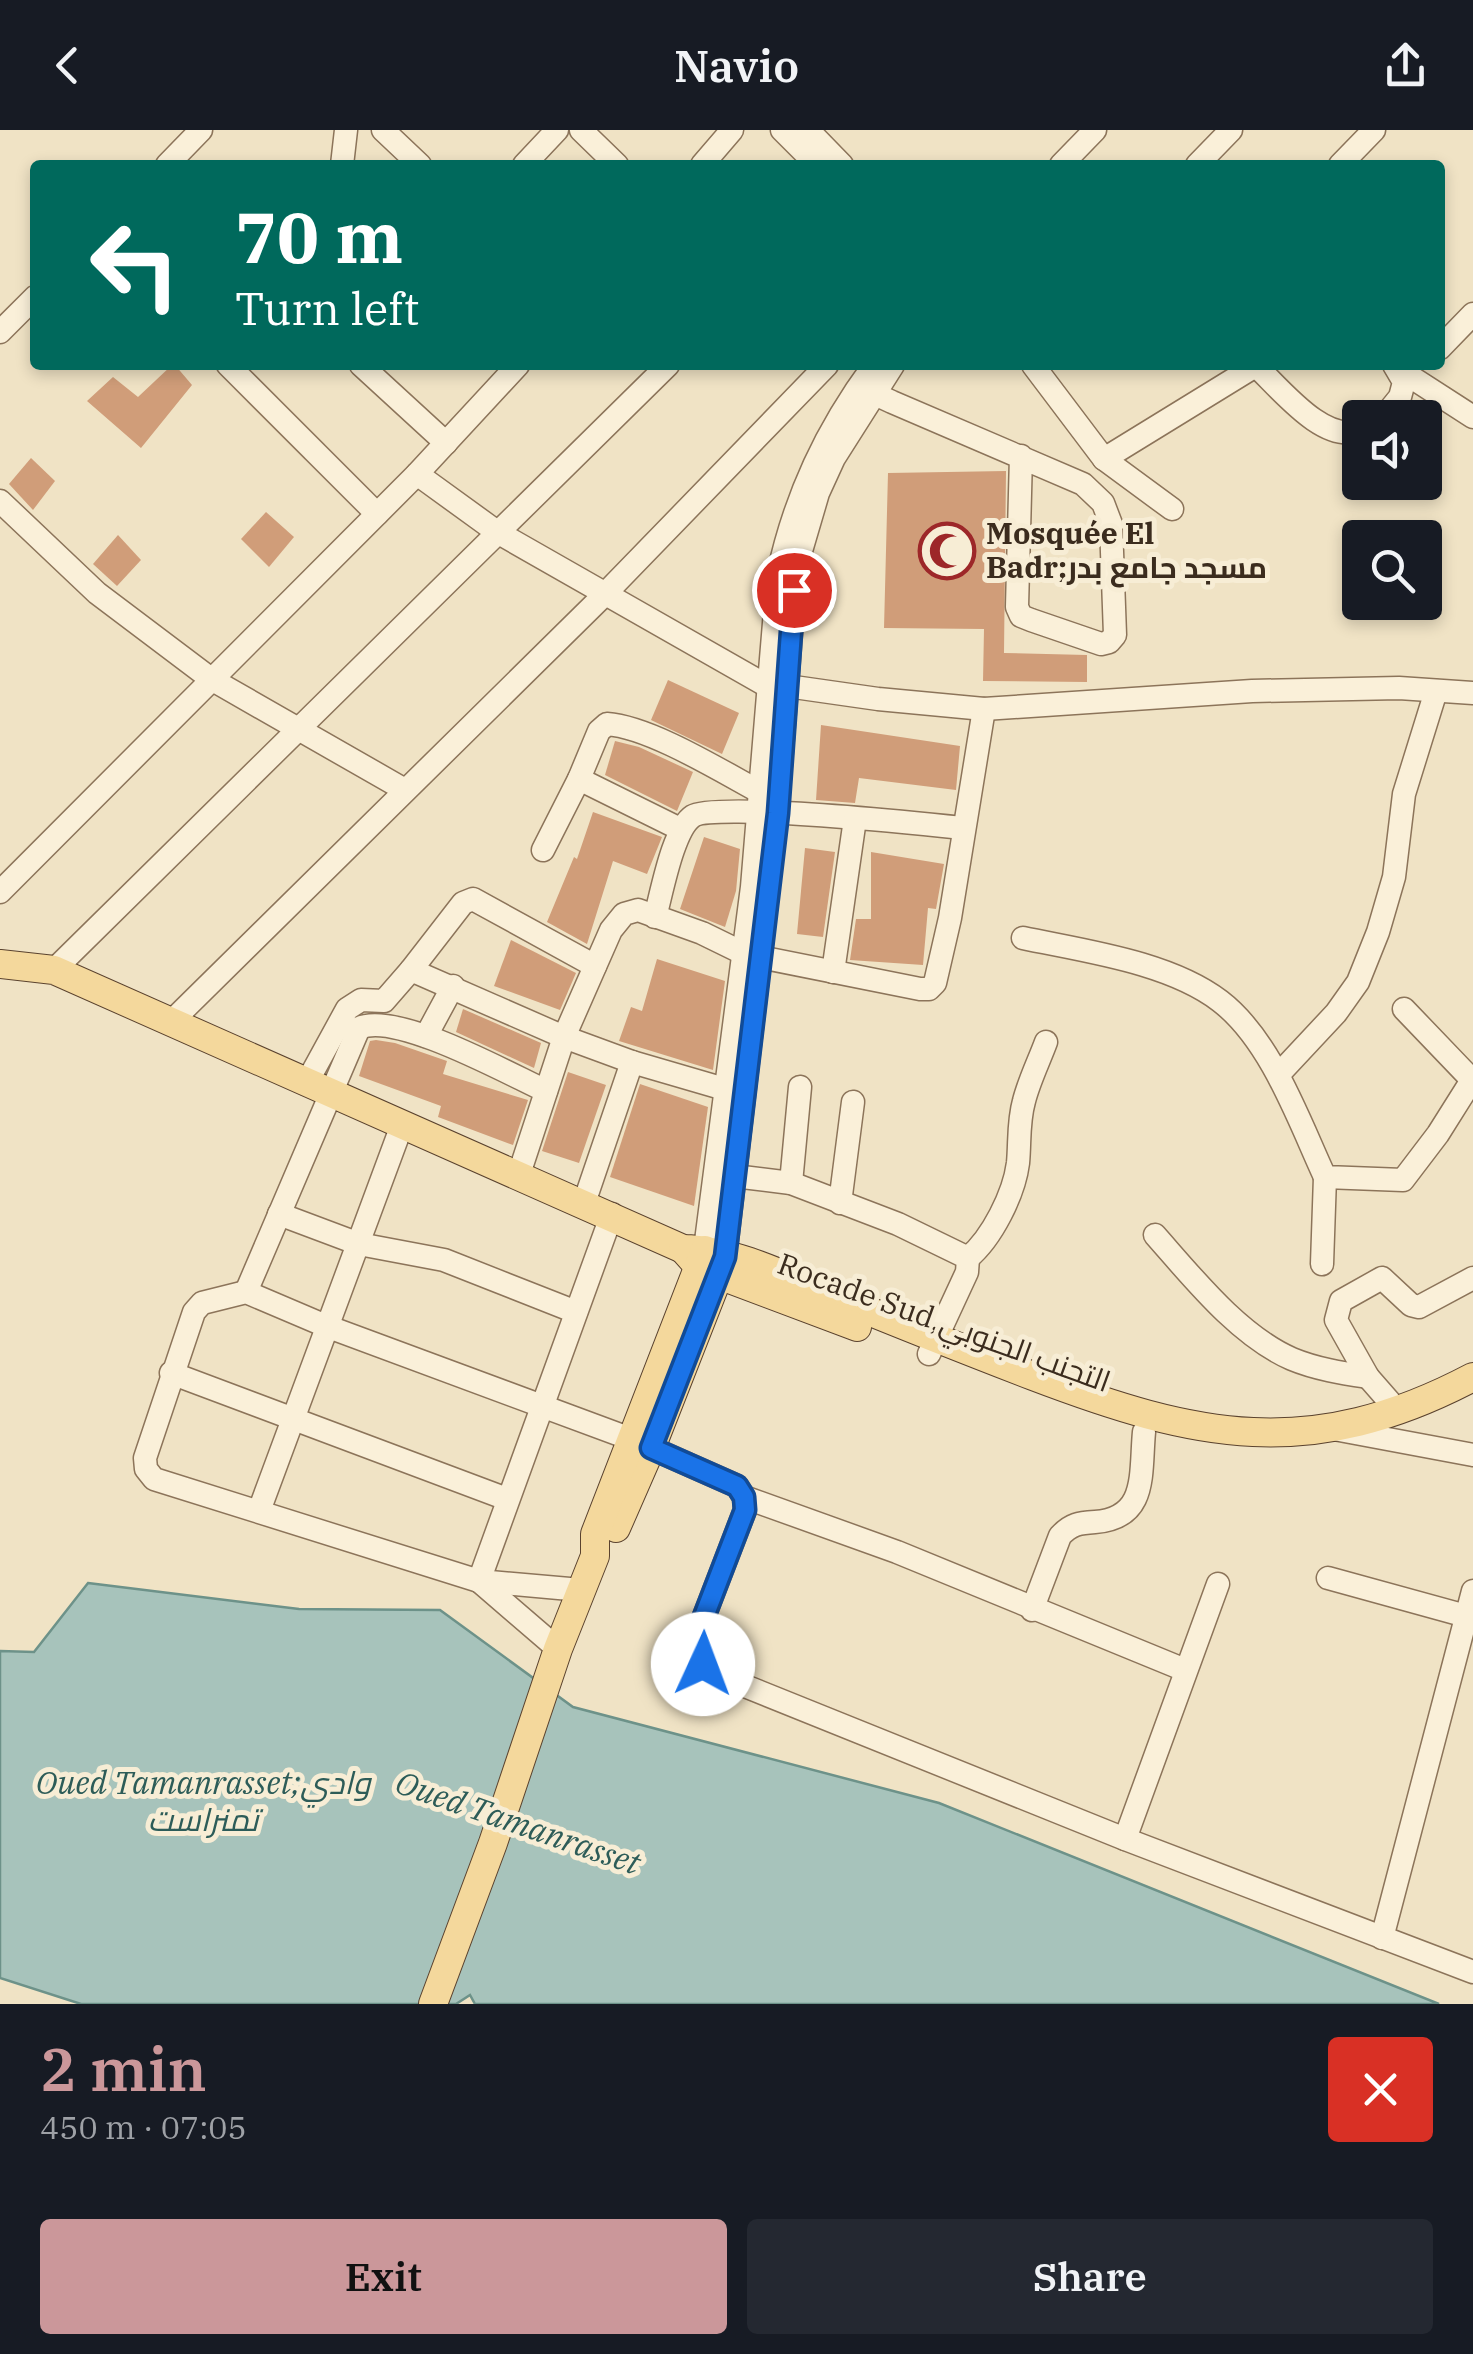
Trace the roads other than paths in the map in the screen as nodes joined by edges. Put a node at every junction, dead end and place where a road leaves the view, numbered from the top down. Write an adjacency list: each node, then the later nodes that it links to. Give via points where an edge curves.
1 (201, 130): 11 (street)
2 (346, 130): 12 (street)
3 (382, 130): 13 (street)
4 (557, 130): 14 (street)
5 (581, 130): 15 (street)
6 (782, 130): 16 (street)
7 (1095, 130): 18 (street)
8 (1231, 130): 19 (street)
9 (1374, 130): 20 (street)
10 (819, 134): 17 (street)
11 (172, 160)
12 (343, 160)
13 (415, 160)
14 (529, 160)
15 (612, 160)
16 (811, 160)
17 (838, 160)
18 (1066, 160)
19 (1203, 160)
20 (1345, 160)
21 (30, 302): 23 (street)
22 (1473, 314): 24 (street)
23 (0, 332)
24 (1445, 343)
25 (233, 370): 46 (street)
26 (367, 370): 40 (street)
27 (505, 370): 40 (street)
28 (663, 370): 47 (street)
29 (822, 370): 48 (street)
30 (872, 370): 36 (street)
31 (888, 370): 36 (street)
32 (1037, 370): 42 (street)
33 (1248, 370): 42 (street)
34 (1261, 370): 39 (street, via 1324,428)
35 (1408, 372): 37 (street); 38 (street)
36 (866, 390): 41 (street); 50 (street, via 816,456 787,534 776,589)
37 (1398, 400)
38 (1473, 417)
39 (1342, 434)
40 (446, 443): 43 (street)
41 (1021, 456): 41 (street, via 1021,616 1108,642 1115,635 1111,524 1103,503 1083,484)
42 (1104, 459): 45 (street)
43 (417, 474): 46 (street); 47 (street)
44 (0, 500): 49 (street, via 97,594)
45 (1172, 509)
46 (377, 514): 49 (street)
47 (497, 532): 48 (street); 54 (street)
48 (604, 595): 50 (street); 56 (street)
49 (211, 679): 54 (street); 62 (street)
50 (778, 686): 53 (street); 57 (street)
51 (1436, 691): 52 (street); 53 (street, via 1252,691); 78 (street, via 1404,794 1394,877 1358,982)
52 (1473, 693)
53 (984, 708): 59 (street)
54 (296, 728): 56 (street); 68 (street)
55 (579, 779): 57 (street, via 598,731 622,725 693,756); 60 (street); 61 (street)
56 (405, 790): 73 (street)
57 (765, 806): 58 (street); 60 (street, via 704,811); 65 (street)
58 (855, 819): 59 (street); 70 (street)
59 (963, 828): 70 (street, via 935,983 920,989)
60 (680, 829): 63 (street)
61 (543, 850)
62 (0, 892)
63 (656, 916): 65 (street); 67 (street, via 624,914)
64 (1023, 938): 78 (street, via 1176,977 1219,1000)
65 (753, 956): 70 (street); 82 (street); 86 (street)
66 (0, 964): 68 (main road, Rocade Sud,التجنب الجنوبي)
67 (596, 966): 69 (street, via 473,899); 75 (street)
68 (54, 970): 73 (main road, Rocade Sud,التجنب الجنوبي)
69 (411, 970): 71 (street); 81 (street, via 384,1001 361,1000 347,1009)
70 (834, 972)
71 (453, 986): 74 (street); 75 (street)
72 (1404, 1009): 79 (street)
73 (172, 1021): 81 (main road, Rocade Sud,التجنب الجنوبي)
74 (426, 1036): 81 (street, via 371,1022 359,1028); 83 (street)
75 (564, 1037): 77 (street); 83 (street)
76 (1046, 1042): 96 (street, via 1024,1098 1018,1166 999,1218)
77 (632, 1062): 82 (street); 90 (street)
78 (1279, 1074): 88 (street)
79 (1472, 1081): 88 (street, via 1403,1180)
80 (800, 1088): 89 (street)
81 (318, 1089): 85 (main road, Rocade Sud,التجنب الجنوبي); 92 (street)
82 (728, 1090): 97 (street)
83 (546, 1091): 87 (street)
84 (853, 1102): 91 (street)
85 (402, 1126): 87 (main road, Rocade Sud,التجنب الجنوبي); 95 (street)
86 (734, 1176): 89 (street); 97 (street)
87 (518, 1177): 90 (main road, Rocade Sud,التجنب الجنوبي)
88 (1326, 1177): 98 (street)
89 (791, 1183): 91 (street)
90 (584, 1203): 93 (main road, Rocade Sud,التجنب الجنوبي)
91 (840, 1203): 96 (street)
92 (279, 1214): 95 (street); 100 (street)
93 (612, 1214): 97 (main road, Rocade Sud,التجنب الجنوبي); 101 (street)
94 (1155, 1235): 105 (street, via 1207,1294 1289,1358)
95 (359, 1244): 101 (street, via 444,1260); 102 (street)
96 (968, 1258): 103 (street)
97 (707, 1260): 103 (main road, Rocade Sud,التجنب الجنوبي); 114 (main road)
98 (1322, 1264)
99 (1473, 1278): 105 (street, via 1419,1307 1382,1278 1341,1302 1336,1320)
100 (246, 1292): 102 (street); 104 (street, via 202,1303)
101 (576, 1312): 108 (street)
102 (326, 1326): 108 (street); 110 (street)
103 (933, 1346): 111 (main road, Rocade Sud,التجنب الجنوبي, via 1192,1427 1240,1433); 112 (main road, Rocade Sud,التجنب الجنوبي)
104 (171, 1372): 110 (street); 118 (street, via 146,1470)
105 (1368, 1377): 109 (street)
106 (1473, 1377): 109 (main road, Rocade Sud,التجنب الجنوبي)
107 (1473, 1395): 113 (main road, Rocade Sud,التجنب الجنوبي)
108 (541, 1408): 114 (street); 117 (street)
109 (1396, 1409): 111 (main road, Rocade Sud,التجنب الجنوبي)
110 (292, 1416): 117 (street); 118 (street)
111 (1326, 1428): 113 (street)
112 (1144, 1432): 113 (main road, Rocade Sud,التجنب الجنوبي, via 1277,1450); 124 (street, via 1134,1504 1122,1518 1069,1526)
113 (1368, 1435): 115 (street)
114 (641, 1444): 116 (street, via 737,1486); 122 (main road, via 608,1546 595,1556)
115 (1473, 1455)
116 (744, 1497): 124 (street); 128 (street, via 742,1523 700,1627 703,1664)
117 (507, 1499): 120 (street)
118 (259, 1510): 120 (street)
119 (1328, 1578): 125 (street)
120 (479, 1581): 122 (street); 126 (street)
121 (1218, 1584): 127 (street)
122 (581, 1590): 126 (main road)
123 (1473, 1592): 125 (street)
124 (1032, 1610): 127 (street)
125 (1470, 1618): 129 (street)
126 (558, 1649): 131 (main road)
127 (1185, 1670): 128 (street)
128 (1125, 1839): 129 (street)
129 (1382, 1938): 130 (street)
130 (1473, 1972)
131 (433, 2003)

